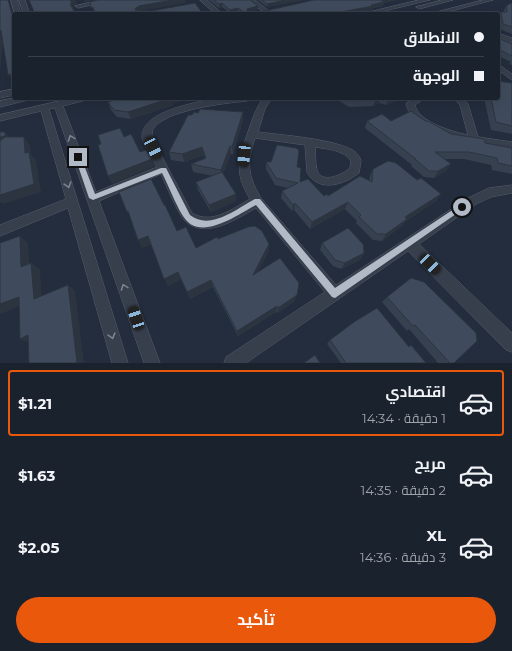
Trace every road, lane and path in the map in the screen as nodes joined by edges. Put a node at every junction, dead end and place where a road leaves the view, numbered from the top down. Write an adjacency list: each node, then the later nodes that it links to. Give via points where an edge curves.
1 (14, 0): 12 (street)
2 (22, 0): 13 (street)
3 (112, 0): 9 (street)
4 (251, 0): 11 (street)
5 (450, 0): 8 (street)
6 (490, 0): 21 (street)
7 (200, 2): 15 (street); 16 (street)
8 (420, 2): 18 (street); 19 (street); 20 (street)
9 (76, 3): 14 (street)
10 (274, 9): 11 (street)
11 (266, 11): 17 (street)
12 (17, 12): 13 (street)
13 (26, 12)
14 (82, 12)
15 (208, 12)
16 (217, 12)
17 (258, 12)
18 (373, 12)
19 (394, 12)
20 (437, 12)
21 (443, 12)
22 (500, 36): 24 (street)
23 (500, 41): 25 (street)
24 (512, 41)
25 (512, 46)
26 (500, 68): 27 (street)
27 (512, 78)
28 (12, 92): 29 (street)
29 (0, 95)
30 (17, 100): 37 (street)
31 (75, 100): 38 (street)
32 (217, 100): 36 (street)
33 (267, 100): 41 (street, via 260,110)
34 (416, 100): 42 (street, via 410,104 411,109 422,120 442,131)
35 (460, 100): 42 (street, via 464,104)
36 (203, 101): 45 (street, via 163,117 150,126 147,138)
37 (0, 104)
38 (58, 104): 39 (street); 47 (street, one-way to 38)
39 (44, 107): 40 (street); 48 (street, one-way to 48)
40 (0, 118)
41 (252, 134): 43 (street); 49 (street, via 244,155 243,166 249,190)
42 (474, 138): 44 (street)
43 (310, 143): 43 (street, via 350,153 357,164 355,170 338,181 321,180 312,172)
44 (512, 146)
45 (163, 169): 47 (street); 49 (street, via 188,217 202,225 210,224)
46 (512, 189): 51 (street, via 489,193 472,201)
47 (93, 198): 55 (street, one-way to 47)
48 (73, 201): 50 (street); 54 (street, one-way to 54)
49 (257, 201): 52 (street)
50 (0, 231)
51 (408, 244): 52 (street); 53 (street)
52 (335, 294): 56 (street)
53 (512, 344)
54 (120, 363)
55 (152, 363)
56 (232, 363)

